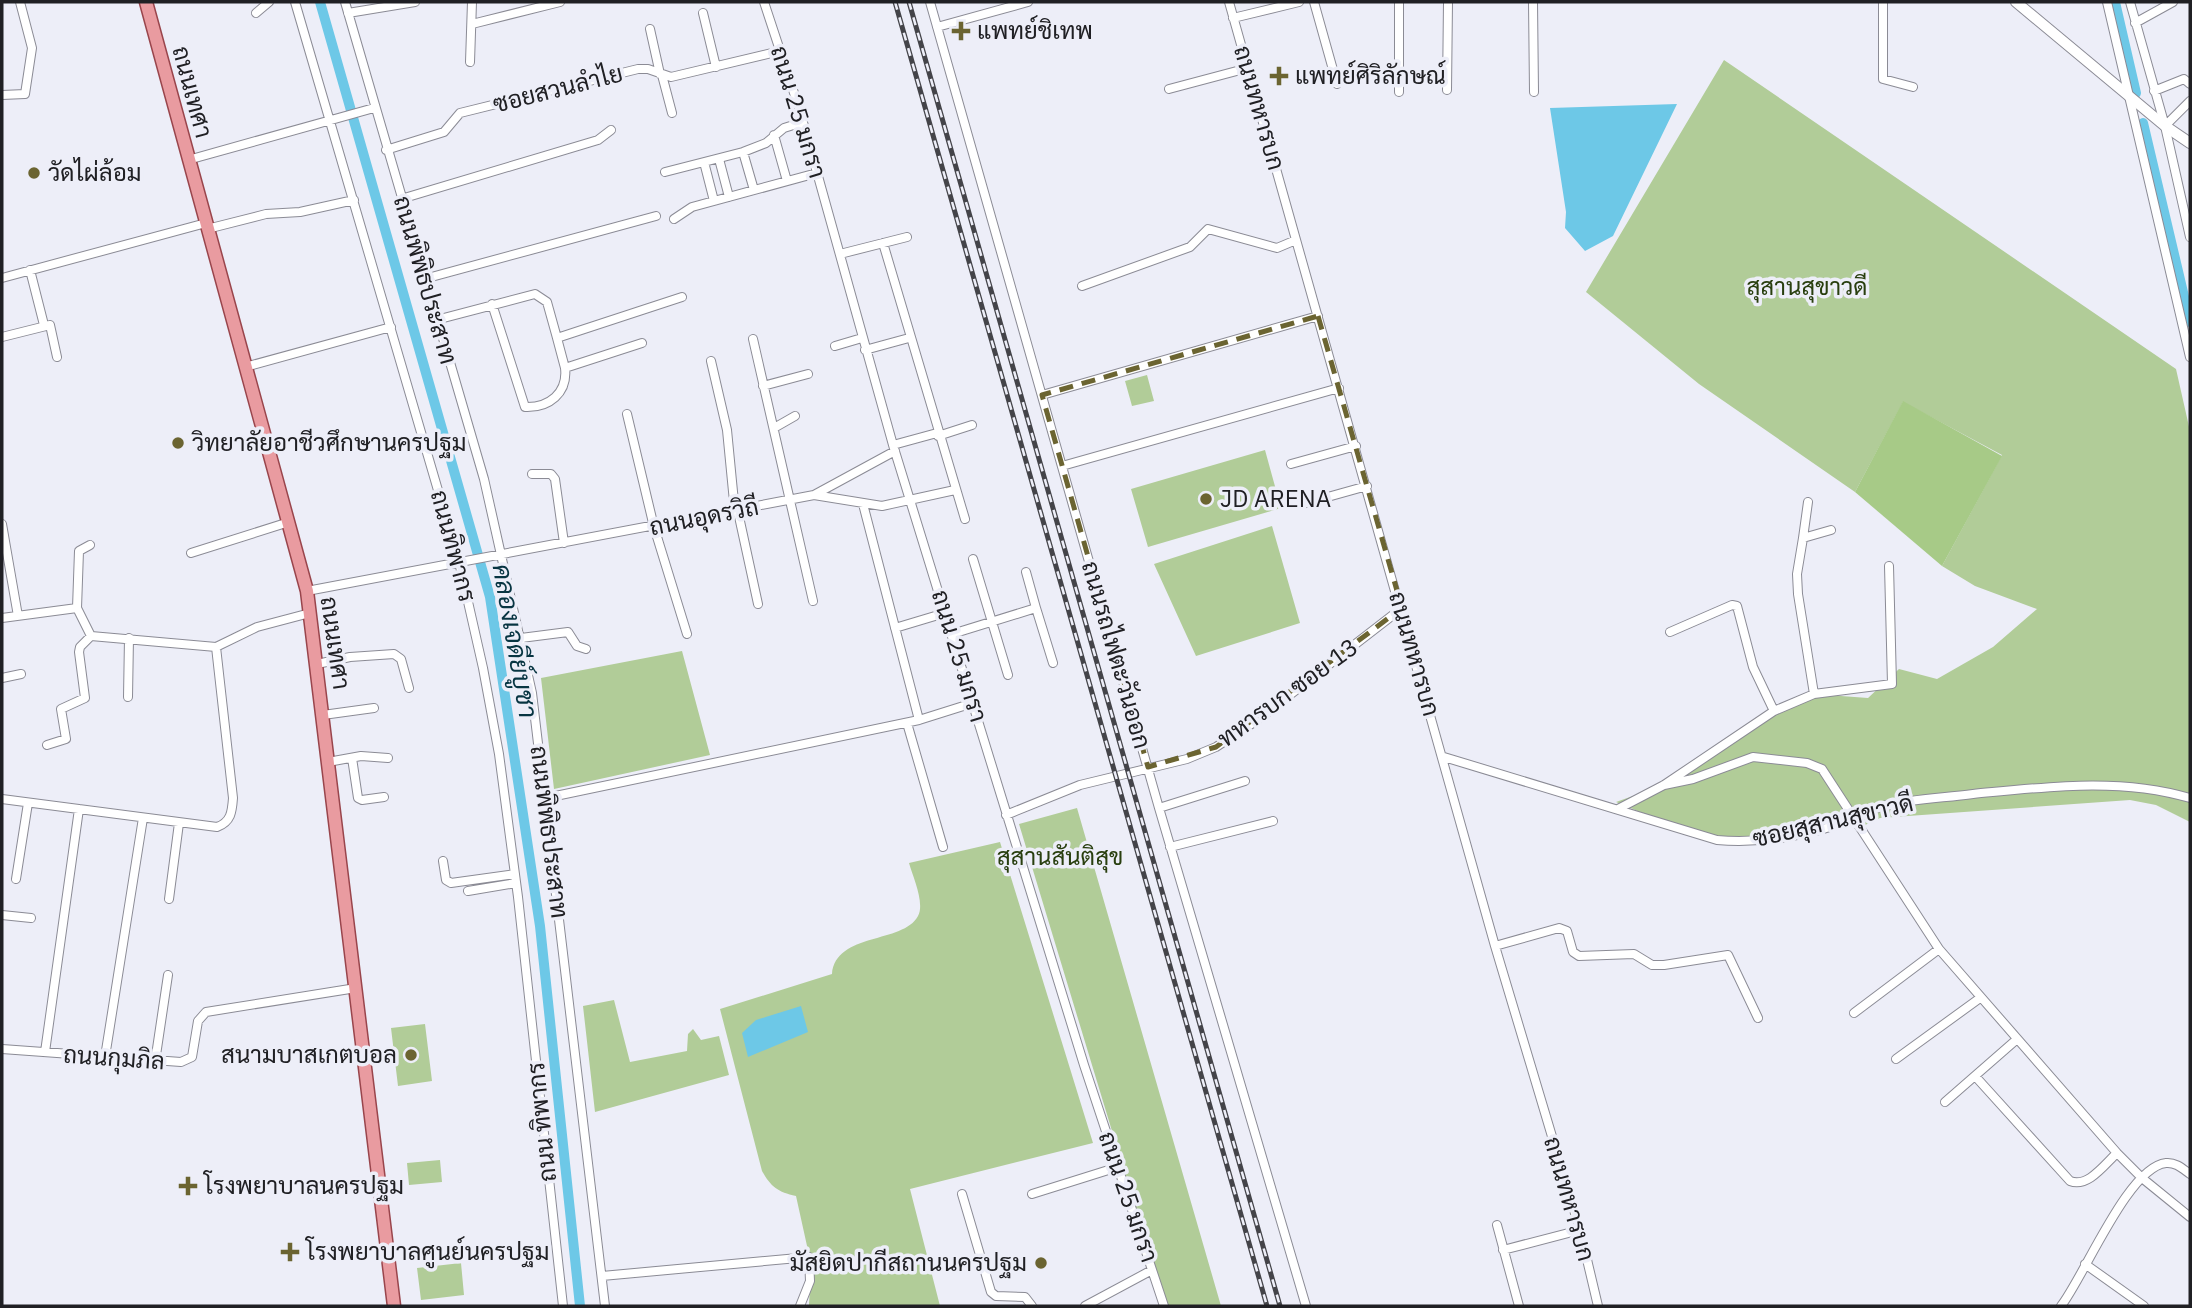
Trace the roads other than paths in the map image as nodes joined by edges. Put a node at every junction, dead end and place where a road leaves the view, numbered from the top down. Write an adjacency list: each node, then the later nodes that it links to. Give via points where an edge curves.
1 (20, 2): 44 (street, via 32,48 24,94)
2 (146, 2): 58 (main road, ถนนเทศา)
3 (269, 2): 23 (street)
4 (295, 2): 49 (street, ถนนทิพากร)
5 (345, 2): 24 (street, ถนนพิพิธประสาท)
6 (415, 2): 24 (street)
7 (472, 2): 28 (street)
8 (560, 2): 28 (street)
9 (764, 2): 31 (street, ถนน 25 มกรา)
10 (930, 2): 29 (street, ถนนรถไฟตะวันออก)
11 (1028, 2): 29 (street)
12 (1229, 2): 26 (street, ถนนทหารบก)
13 (1298, 2): 26 (street)
14 (1314, 2): 36 (street)
15 (1399, 2): 42 (street)
16 (1448, 2): 40 (street)
17 (1533, 2): 43 (street)
18 (1883, 2): 38 (street, via 1883,79)
19 (2016, 2): 45 (street)
20 (2107, 2): 45 (street)
21 (2130, 2): 27 (street)
22 (2173, 2): 27 (street)
23 (256, 13)
24 (348, 13): 47 (street, ถนนพิพิธประสาท)
25 (703, 13): 33 (street)
26 (1233, 18): 34 (street, ถนนทหารบก)
27 (2135, 23): 41 (street)
28 (472, 24): 32 (street)
29 (937, 27): 102 (street, ถนนรถไฟตะวันออก)
30 (650, 29): 35 (street)
31 (780, 51): 33 (street, ซอยสวนลำไย); 50 (street, ถนน 25 มกรา)
32 (470, 62)
33 (716, 67): 35 (street, ซอยสวนลำไย)
34 (1248, 68): 39 (street); 73 (street, ถนนทหารบก)
35 (661, 75): 48 (street); 55 (street, ซอยสวนลำไย, via 638,69 460,113 444,132)
36 (1337, 84)
37 (2190, 84): 41 (street, via 2184,79)
38 (1913, 87)
39 (1169, 89)
40 (1447, 90)
41 (2154, 90): 51 (street)
42 (1399, 92)
43 (1534, 92)
44 (2, 95)
45 (2130, 97): 51 (street); 95 (street)
46 (2190, 101): 51 (street)
47 (371, 109): 49 (street); 55 (street, ถนนพิพิธประสาท)
48 (672, 113)
49 (335, 119): 58 (street); 66 (street, ถนนทิพากร)
50 (803, 122): 53 (street); 61 (street, ถนน 25 มกรา)
51 (2165, 126): 54 (street); 72 (street)
52 (611, 130): 65 (street, via 598,141)
53 (774, 135): 56 (street); 62 (street)
54 (2190, 143)
55 (386, 150): 65 (street, ถนนพิพิธประสาท)
56 (744, 152): 57 (street); 63 (street)
57 (719, 159): 59 (street); 64 (street)
58 (188, 160): 70 (main road, ถนนเทศา)
59 (704, 162): 60 (street); 67 (street)
60 (665, 173)
61 (817, 173): 62 (street); 75 (street, ถนน 25 มกรา)
62 (787, 181): 63 (street)
63 (754, 190): 64 (street)
64 (729, 197): 67 (street)
65 (401, 199): 78 (street, ถนนพิพิธประสาท)
66 (354, 200): 70 (street); 85 (street, ถนนทิพากร)
67 (714, 201): 69 (street, via 692,207)
68 (656, 216): 78 (street)
69 (674, 219)
70 (206, 226): 76 (street); 97 (main road, ถนนเทศา)
71 (907, 237): 74 (street)
72 (2190, 237)
73 (1296, 240): 79 (street, via 1277,248 1208,229 1190,247); 82 (street, ถนนทหารบก)
74 (883, 243): 75 (street); 89 (street)
75 (840, 254): 88 (street, ถนน 25 มกรา)
76 (30, 270): 77 (street); 84 (street)
77 (2, 278)
78 (424, 279): 83 (street, ถนนพิพิธประสาท)
79 (1082, 286)
80 (682, 297): 87 (street)
81 (492, 304): 83 (street); 87 (street, via 539,295 547,302); 98 (street, via 525,407 538,406 561,393)
82 (1318, 316): 101 (street, ถนนทหารบก); 102 (street)
83 (436, 320): 131 (street, ถนนพิพิธประสาท)
84 (44, 325): 86 (street); 94 (street, via 50,325)
85 (391, 327): 97 (street); 133 (street, ถนนทิพากร)
86 (2, 337)
87 (557, 338): 98 (street)
88 (862, 338): 92 (street); 93 (street, ถนน 25 มกรา)
89 (909, 338): 93 (street); 107 (street)
90 (753, 339): 100 (street)
91 (642, 343): 98 (street)
92 (835, 345)
93 (865, 350): 109 (street, ถนน 25 มกรา)
94 (57, 357)
95 (2190, 357)
96 (711, 361): 121 (street, via 727,430)
97 (245, 367): 123 (main road, ถนนเทศา)
98 (565, 368)
99 (808, 374): 100 (street)
100 (764, 386): 106 (street)
101 (1339, 388): 108 (street, ถนนทหารบก); 111 (street)
102 (1042, 395): 111 (street, ถนนรถไฟตะวันออก)
103 (627, 414): 125 (street)
104 (795, 416): 106 (street)
105 (972, 425): 107 (street, ถนนอุดรวิถี)
106 (774, 428): 116 (street)
107 (938, 435): 109 (street, ถนนอุดรวิถี); 114 (street)
108 (1356, 446): 110 (street); 113 (street, ถนนทหารบก)
109 (894, 448): 115 (street, ถนนอุดรวิถี); 117 (street, ถนน 25 มกรา)
110 (1291, 464)
111 (1062, 466): 175 (street, ถนนรถไฟตะวันออก)
112 (532, 474): 128 (street, via 551,474 555,479)
113 (1367, 486): 120 (street); 141 (street, ถนนทหารบก)
114 (955, 490): 117 (street); 122 (street)
115 (814, 495): 116 (street, ถนนอุดรวิถี); 119 (street)
116 (790, 500): 121 (street, ถนนอุดรวิถี); 137 (street)
117 (912, 501): 119 (street); 143 (street, ถนน 25 มกรา)
118 (1808, 502): 127 (street)
119 (863, 504): 147 (street)
120 (1299, 505)
121 (736, 512): 125 (street, ถนนอุดรวิถี); 138 (street)
122 (965, 519)
123 (289, 522): 130 (street); 136 (main road, ถนนเทศา)
124 (2, 524): 144 (street)
125 (654, 527): 128 (street, ถนนอุดรวิถี); 149 (street)
126 (1830, 530): 127 (street)
127 (1803, 538): 162 (street, via 1798,594)
128 (564, 543): 131 (street, ถนนอุดรวิถี)
129 (90, 545): 139 (street, via 79,551)
130 (191, 553)
131 (503, 554): 133 (street, ถนนอุดรวิถี); 153 (street, ถนนพิพิธประสาท)
132 (973, 559): 146 (street)
133 (459, 562): 136 (street, ถนนอุดรวิถี); 194 (street, ถนนทิพากร, via 499,754)
134 (1889, 566): 162 (street, via 1892,684)
135 (1026, 572): 140 (street)
136 (307, 591): 142 (main road, ถนนเทศา)
137 (813, 601)
138 (758, 604)
139 (77, 608): 144 (street); 151 (street)
140 (1036, 608): 146 (street); 156 (street)
141 (1402, 608): 171 (street, ถนนทหารบก); 175 (street, ทหารบก ซอย 13, via 1216,747 1187,759)
142 (310, 613): 154 (street, via 257,627); 157 (main road, ถนนเทศา)
143 (945, 613): 147 (street); 150 (street, ถนน 25 มกรา)
144 (18, 616): 145 (street)
145 (2, 618)
146 (992, 621): 150 (street); 159 (street)
147 (895, 628): 168 (street)
148 (1670, 632): 166 (street, via 1737,606 1754,667)
149 (687, 634)
150 (952, 634): 164 (street, ถนน 25 มกรา)
151 (91, 636): 152 (street); 170 (street, via 79,647 85,698 61,709 66,739)
152 (129, 638): 154 (street); 163 (street)
153 (521, 638): 155 (street, via 568,632 577,646); 179 (street, ถนนพิพิธประสาท)
154 (216, 647): 190 (street, via 232,813 225,824 216,827)
155 (586, 649)
156 (1053, 663)
157 (317, 664): 161 (street, via 394,654 401,659); 167 (main road, ถนนเทศา)
158 (21, 674): 160 (street)
159 (1008, 675)
160 (2, 678)
161 (409, 688)
162 (1814, 694): 166 (street)
163 (128, 697)
164 (973, 703): 168 (street); 186 (street, ถนน 25 มกรา)
165 (374, 708): 167 (street)
166 (1774, 711): 177 (street)
167 (323, 715): 174 (main road, ถนนเทศา)
168 (919, 720): 169 (street)
169 (907, 723): 179 (street); 191 (street)
170 (47, 745)
171 (1444, 757): 185 (street, ซอยสุสานสุขาวดี); 201 (street, ถนนทหารบก)
172 (352, 758): 173 (street); 174 (street); 178 (street, via 358,797)
173 (388, 758)
174 (328, 762): 204 (main road, ถนนเทศา)
175 (1148, 766): 183 (street, ถนนรถไฟตะวันออก); 186 (street, ทหารบก ซอย 13, via 1080,785)
176 (1245, 781): 183 (street)
177 (1664, 785): 185 (street); 188 (street, via 1753,757 1807,763 1822,769)
178 (384, 797)
179 (546, 798): 228 (street, ถนนพิพิธประสาท)
180 (2190, 798): 188 (street, ซอยสุสานสุขาวดี, via 2138,786 2057,787 1903,802)
181 (2, 799): 182 (street)
182 (28, 803): 184 (street); 195 (street)
183 (1159, 808): 192 (street, ถนนรถไฟตะวันออก)
184 (79, 809): 187 (street); 210 (street)
185 (1618, 809): 188 (street, ซอยสุสานสุขาวดี, via 1717,840 1743,842)
186 (1006, 815): 217 (street, ถนน 25 มกรา)
187 (143, 818): 190 (street); 211 (street)
188 (1854, 819): 202 (street)
189 (1273, 821): 192 (street)
190 (179, 822): 197 (street)
191 (943, 847)
192 (1170, 847): 237 (street, ถนนรถไฟตะวันออก)
193 (443, 862): 194 (street, via 446,880 451,883)
194 (516, 878): 196 (street); 200 (street, ถนนทิพากร)
195 (16, 879)
196 (468, 891)
197 (169, 899)
198 (2, 915): 199 (street)
199 (31, 918)
200 (523, 938): 231 (street, ถนน ทิพากร)
201 (1495, 946): 207 (street, via 1559,928 1567,931 1579,956 1634,954 1652,965 1664,965 1728,955); 224 (street, ถนนทหารบก)
202 (1939, 950): 205 (street); 206 (street)
203 (168, 975): 213 (street)
204 (356, 988): 213 (street, ถนนกุมภิล, via 206,1012 198,1021 191,1057 181,1062); 230 (main road, ถนนเทศา)
205 (1980, 998): 208 (street); 212 (street)
206 (1854, 1013)
207 (1758, 1018)
208 (2016, 1040): 214 (street); 216 (street)
209 (2, 1048): 210 (street, ถนนกุมภิล)
210 (45, 1052): 211 (street, ถนนกุมภิล)
211 (105, 1057): 213 (street, ถนนกุมภิล)
212 (1896, 1059)
213 (155, 1062)
214 (1975, 1076): 215 (street); 216 (street, via 2070,1181 2086,1181)
215 (1945, 1102)
216 (2118, 1153): 219 (street)
217 (1118, 1167): 221 (street); 227 (street, ถนน 25 มกรา)
218 (2190, 1174): 219 (street, via 2165,1163)
219 (2142, 1178): 222 (street); 226 (street)
220 (962, 1194): 234 (street, via 991,1292 1025,1297)
221 (1032, 1194)
222 (2190, 1217)
223 (1497, 1225): 225 (street)
224 (1580, 1230): 225 (street); 239 (street, ถนนทหารบก)
225 (1503, 1250): 238 (street)
226 (2085, 1264): 229 (street); 240 (street)
227 (1152, 1270): 235 (street); 236 (street, ถนน 25 มกรา)
228 (602, 1276): 232 (street, ถนนพิพิธประสาท); 233 (street, via 809,1257 810,1281)
229 (2066, 1304)
230 (394, 1306)
231 (563, 1306)
232 (606, 1306)
233 (800, 1306)
234 (1032, 1306)
235 (1085, 1306)
236 (1164, 1306)
237 (1306, 1306)
238 (1519, 1306)
239 (1598, 1306)
240 (2144, 1306)

